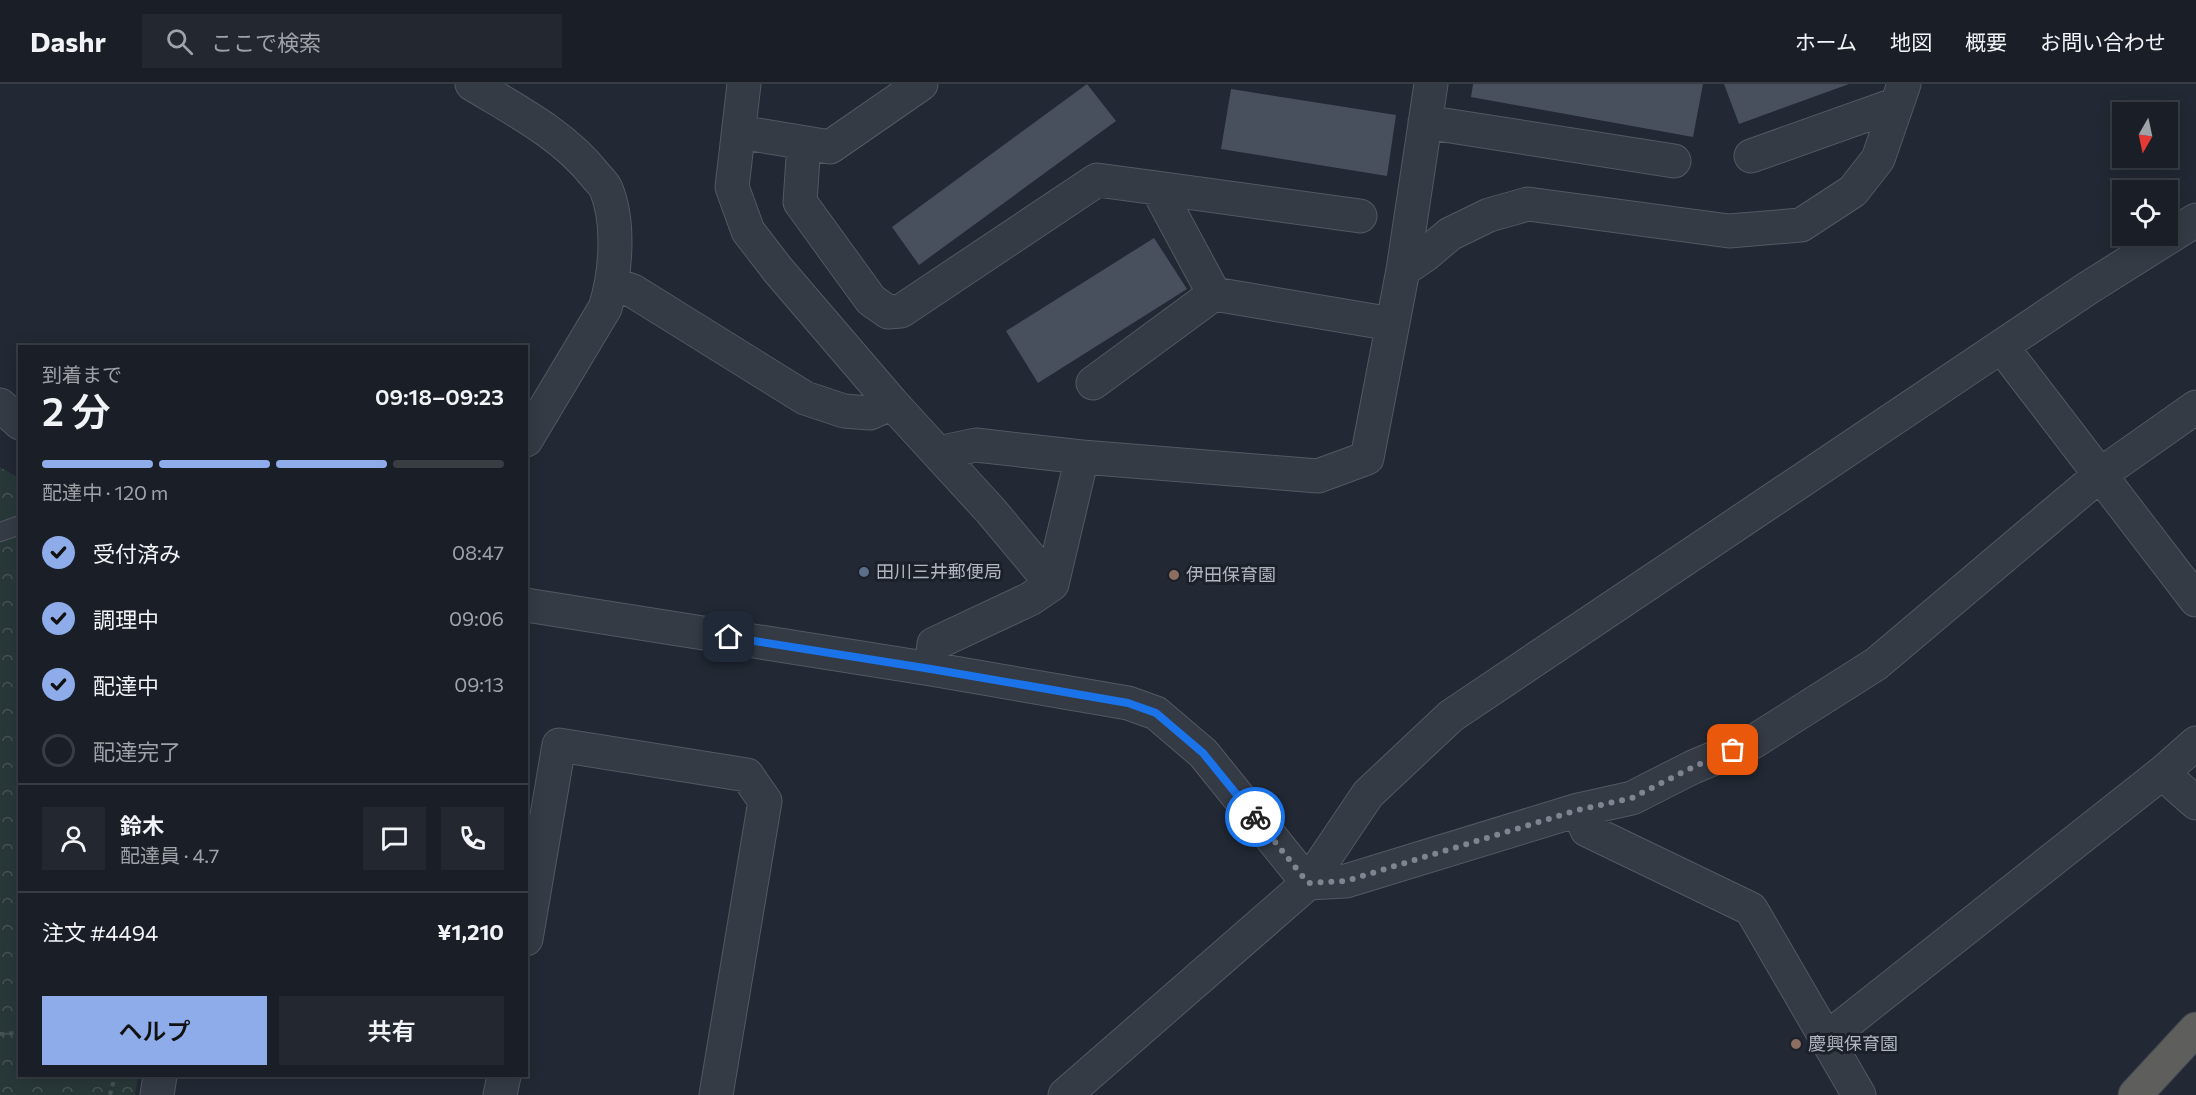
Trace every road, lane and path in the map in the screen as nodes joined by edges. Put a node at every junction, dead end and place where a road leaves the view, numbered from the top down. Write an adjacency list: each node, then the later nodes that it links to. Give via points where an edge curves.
1 (472, 84): 15 (street, via 561,142 584,161 606,189 613,221)
2 (744, 84): 7 (street)
3 (921, 84): 8 (street, via 830,147)
4 (1431, 84): 6 (street)
5 (1901, 94): 9 (street); 14 (street, via 1878,159 1853,191 1802,225 1729,231 1528,204 1489,215 1450,234)
6 (1425, 122): 10 (street); 14 (street)
7 (738, 132): 8 (street); 20 (street, via 732,187 748,231)
8 (804, 143): 11 (street, via 800,202 871,300 888,312 901,311 1097,180)
9 (1751, 156)
10 (1674, 161)
11 (1157, 188): 12 (street); 16 (street)
12 (1360, 216)
13 (2196, 220): 18 (street)
14 (1403, 270): 17 (street)
15 (613, 284): 20 (street, via 633,291 805,398 844,411 870,413); 24 (street, via 605,308)
16 (1214, 294): 17 (street); 19 (street)
17 (1392, 324): 26 (street, via 1367,458 1318,476)
18 (2002, 347): 27 (street); 38 (street, via 1451,716 1368,794)
19 (1093, 383)
20 (892, 403): 25 (street)
21 (0, 405): 23 (street)
22 (2196, 407): 27 (street)
23 (18, 421)
24 (528, 437)
25 (938, 453): 26 (street, via 976,446); 30 (street)
26 (1082, 457): 30 (street)
27 (2101, 474): 31 (street); 37 (street, via 1876,663 1753,742 1632,798)
28 (18, 526): 29 (lane)
29 (0, 532)
30 (1052, 584): 33 (street, via 1030,599 934,644)
31 (2196, 600)
32 (528, 605): 33 (street)
33 (931, 669): 38 (street, via 1128,703 1156,713 1203,753)
34 (2196, 743): 35 (street)
35 (2162, 773): 36 (street); 43 (street)
36 (2196, 803)
37 (1578, 810): 38 (street, via 1346,881); 43 (street, via 1587,830 1751,909)
38 (1308, 883): 51 (street)
39 (528, 927): 50 (street, via 559,745 747,775 765,801)
40 (2196, 1029): 53 (highway)
41 (18, 1032): 42 (path)
42 (0, 1034)
43 (1826, 1039): 52 (street)
44 (115, 1077): 47 (path)
45 (160, 1077): 48 (street)
46 (504, 1077): 49 (street)
47 (110, 1095)
48 (157, 1095)
49 (500, 1095)
50 (716, 1095)
51 (1065, 1095)
52 (1859, 1095)
53 (2135, 1095)

